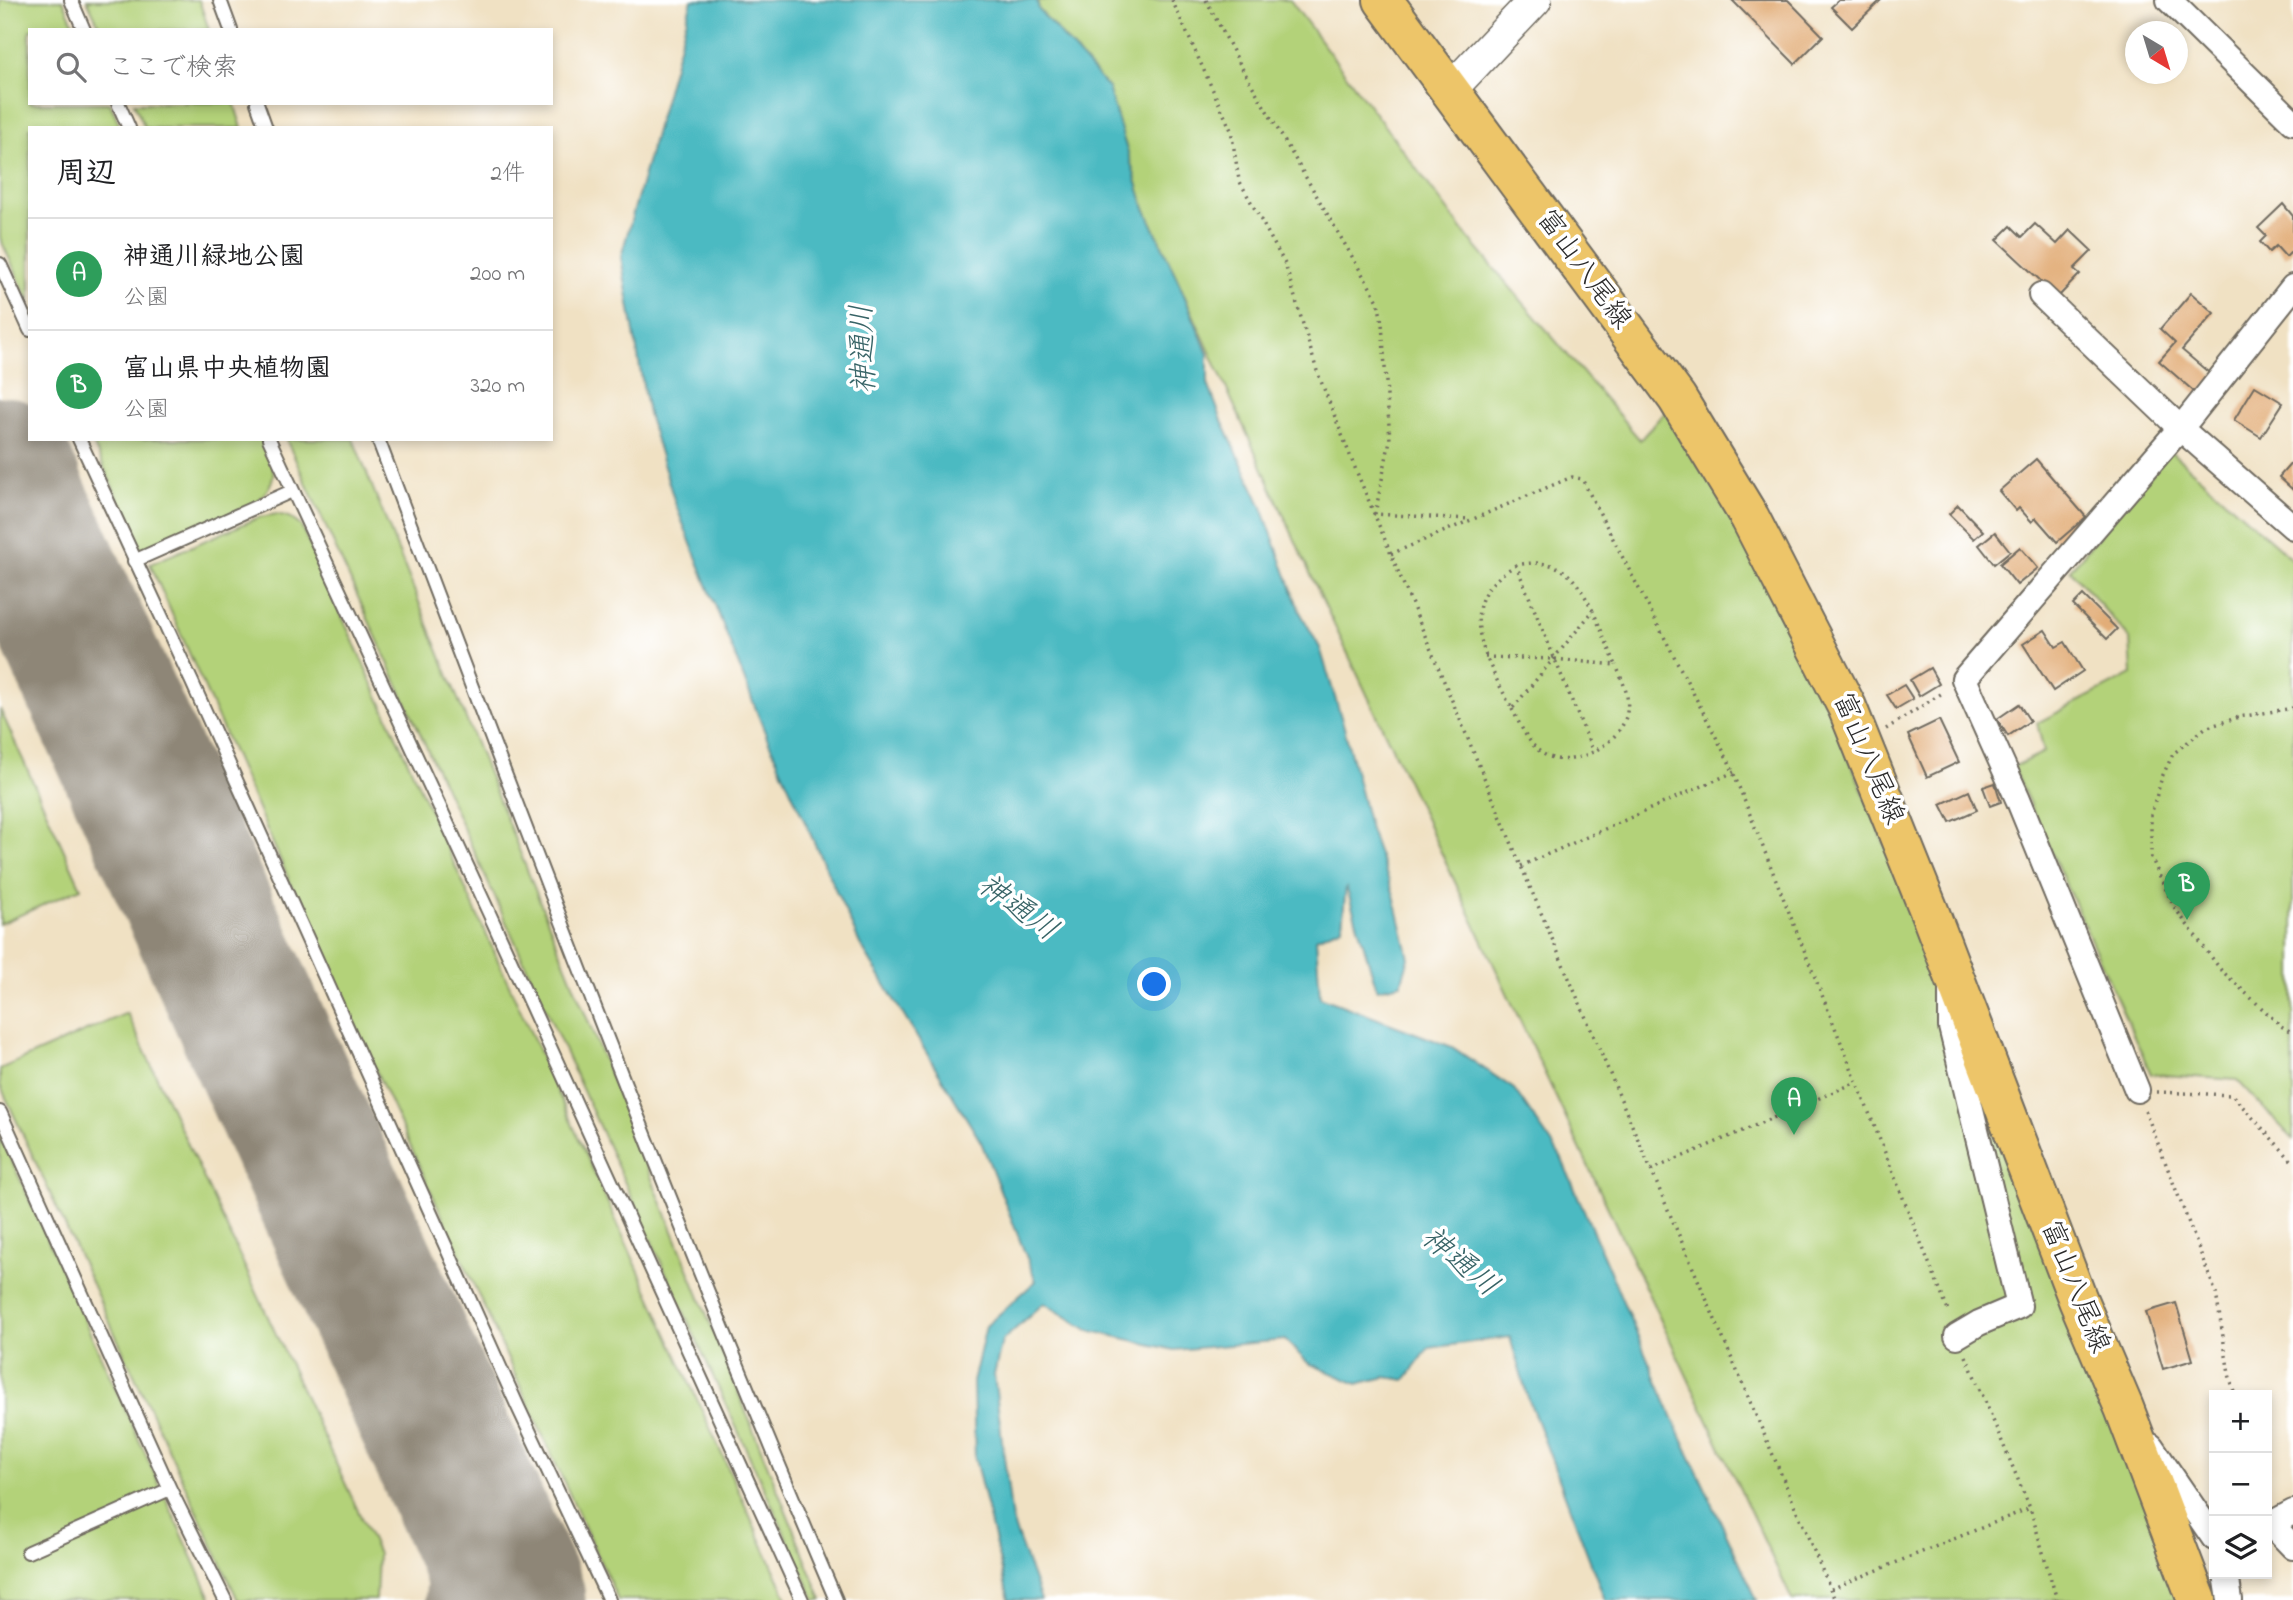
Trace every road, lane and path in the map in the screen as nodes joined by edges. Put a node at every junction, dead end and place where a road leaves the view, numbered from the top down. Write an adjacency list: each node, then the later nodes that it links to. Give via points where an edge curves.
1 (71, 0): 8 (lane)
2 (220, 0): 9 (lane)
3 (1172, 0): 25 (path, via 1231,130 1239,180 1285,264 1317,371)
4 (1206, 0): 25 (path, via 1378,301 1390,440)
5 (1383, 0): 10 (main road, 富山八尾線)
6 (1535, 0): 10 (street)
7 (2169, 0): 13 (street)
8 (83, 28)
9 (230, 28)
10 (1450, 90): 42 (main road, 富山八尾線, via 1677,398 1750,518 1847,708)
11 (118, 105): 14 (lane)
12 (258, 105): 15 (lane)
13 (2293, 122)
14 (127, 126)
15 (265, 126)
16 (0, 264): 19 (lane)
17 (2293, 287): 20 (street)
18 (2041, 295): 20 (street)
19 (28, 326)
20 (2180, 428): 27 (street); 35 (street)
21 (80, 441): 29 (lane)
22 (270, 441): 24 (lane)
23 (379, 441): 65 (lane, via 584,984)
24 (292, 491): 29 (lane); 64 (lane)
25 (1375, 514): 26 (path); 28 (path)
26 (1472, 519): 28 (path); 40 (path, via 1572,477 1582,479)
27 (2293, 527)
28 (1390, 554): 41 (path)
29 (134, 561): 63 (lane)
30 (1517, 565): 31 (path, via 1534,562 1562,569 1582,590); 32 (path, via 1496,579 1477,617); 33 (path)
31 (1592, 611): 33 (path); 34 (path)
32 (1485, 657): 33 (path); 37 (path)
33 (1554, 659): 34 (path); 37 (path); 39 (path)
34 (1616, 666): 39 (path, via 1627,690 1628,713 1620,731)
35 (1964, 679): 38 (path); 45 (street)
36 (2293, 708): 43 (path, via 2205,727 2173,754 2151,815 2151,857 2174,907 2221,970)
37 (1512, 709): 39 (path, via 1528,741 1545,756 1559,760)
38 (1881, 733)
39 (1593, 752)
40 (1734, 772): 41 (path); 44 (path)
41 (1521, 866): 48 (path)
42 (1951, 971): 49 (street, via 1951,1027 2020,1306); 51 (main road, 富山八尾線)
43 (2293, 1034)
44 (1857, 1082): 48 (path); 49 (path)
45 (2137, 1090): 47 (path, via 2232,1095); 50 (path, via 2216,1293)
46 (0, 1112): 52 (lane)
47 (2293, 1162)
48 (1651, 1170): 61 (path)
49 (1957, 1336): 53 (path)
50 (2234, 1390)
51 (2124, 1408): 57 (street); 68 (main road, 富山八尾線)
52 (170, 1489): 59 (lane); 62 (lane)
53 (2029, 1508): 61 (path); 67 (path)
54 (2293, 1512): 55 (street)
55 (2272, 1523)
56 (2272, 1528): 58 (street)
57 (2209, 1531)
58 (2293, 1547)
59 (28, 1552)
60 (2226, 1579): 69 (street)
61 (1830, 1589): 66 (path)
62 (225, 1600)
63 (609, 1600)
64 (802, 1600)
65 (836, 1600)
66 (1835, 1600)
67 (2057, 1600)
68 (2197, 1600)
69 (2230, 1600)

